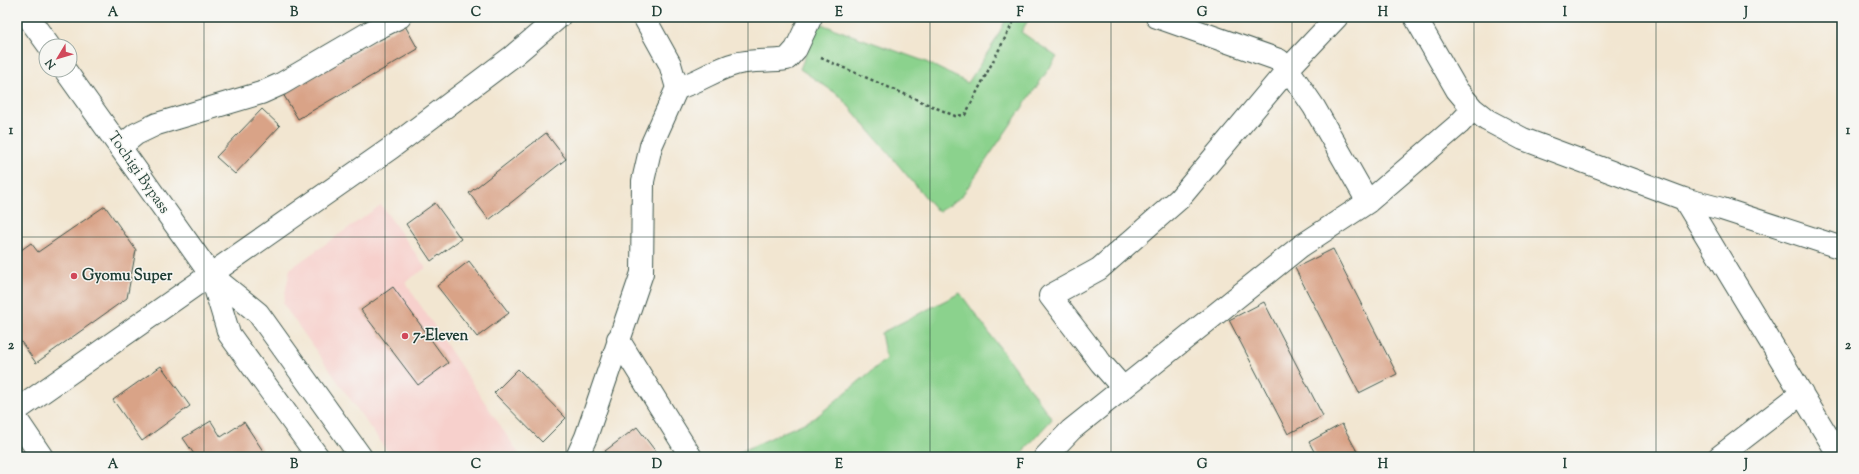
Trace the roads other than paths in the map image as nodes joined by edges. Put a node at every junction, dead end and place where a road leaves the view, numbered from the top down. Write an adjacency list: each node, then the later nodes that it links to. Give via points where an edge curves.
1 (28, 17): 9 (street)
2 (400, 17): 14 (street, via 281,84 261,93 157,124 136,134)
3 (559, 17): 18 (street, via 513,56 391,148)
4 (644, 17): 12 (street, via 670,64)
5 (811, 17): 12 (street, via 796,49 787,59 734,64)
6 (1157, 17): 10 (street, via 1279,60)
7 (1336, 17): 10 (street)
8 (1415, 17): 13 (street, via 1457,90)
9 (43, 38)
10 (1288, 69): 16 (street, via 1314,107); 20 (street, via 1179,198 1099,269 1050,296)
11 (72, 78): 14 (street, Tochigi Bypass)
12 (678, 88): 19 (street, via 651,146 643,181 642,273)
13 (1473, 109): 15 (street, via 1487,120 1523,139); 16 (street)
14 (120, 147): 18 (street, Tochigi Bypass)
15 (1684, 199): 17 (street); 21 (street)
16 (1368, 202): 20 (street, via 1300,246)
17 (1842, 248)
18 (211, 275): 22 (street); 25 (street, Tochigi Bypass, via 229,334); 26 (street, Tochigi Bypass, via 258,313)
19 (618, 339): 27 (street); 28 (street)
20 (1123, 388): 29 (street, via 1071,430)
21 (1802, 393): 30 (street); 31 (street)
22 (17, 410)
23 (17, 420): 24 (street)
24 (42, 457)
25 (318, 457)
26 (361, 457)
27 (577, 457)
28 (691, 457)
29 (1045, 457)
30 (1719, 457)
31 (1840, 457)

